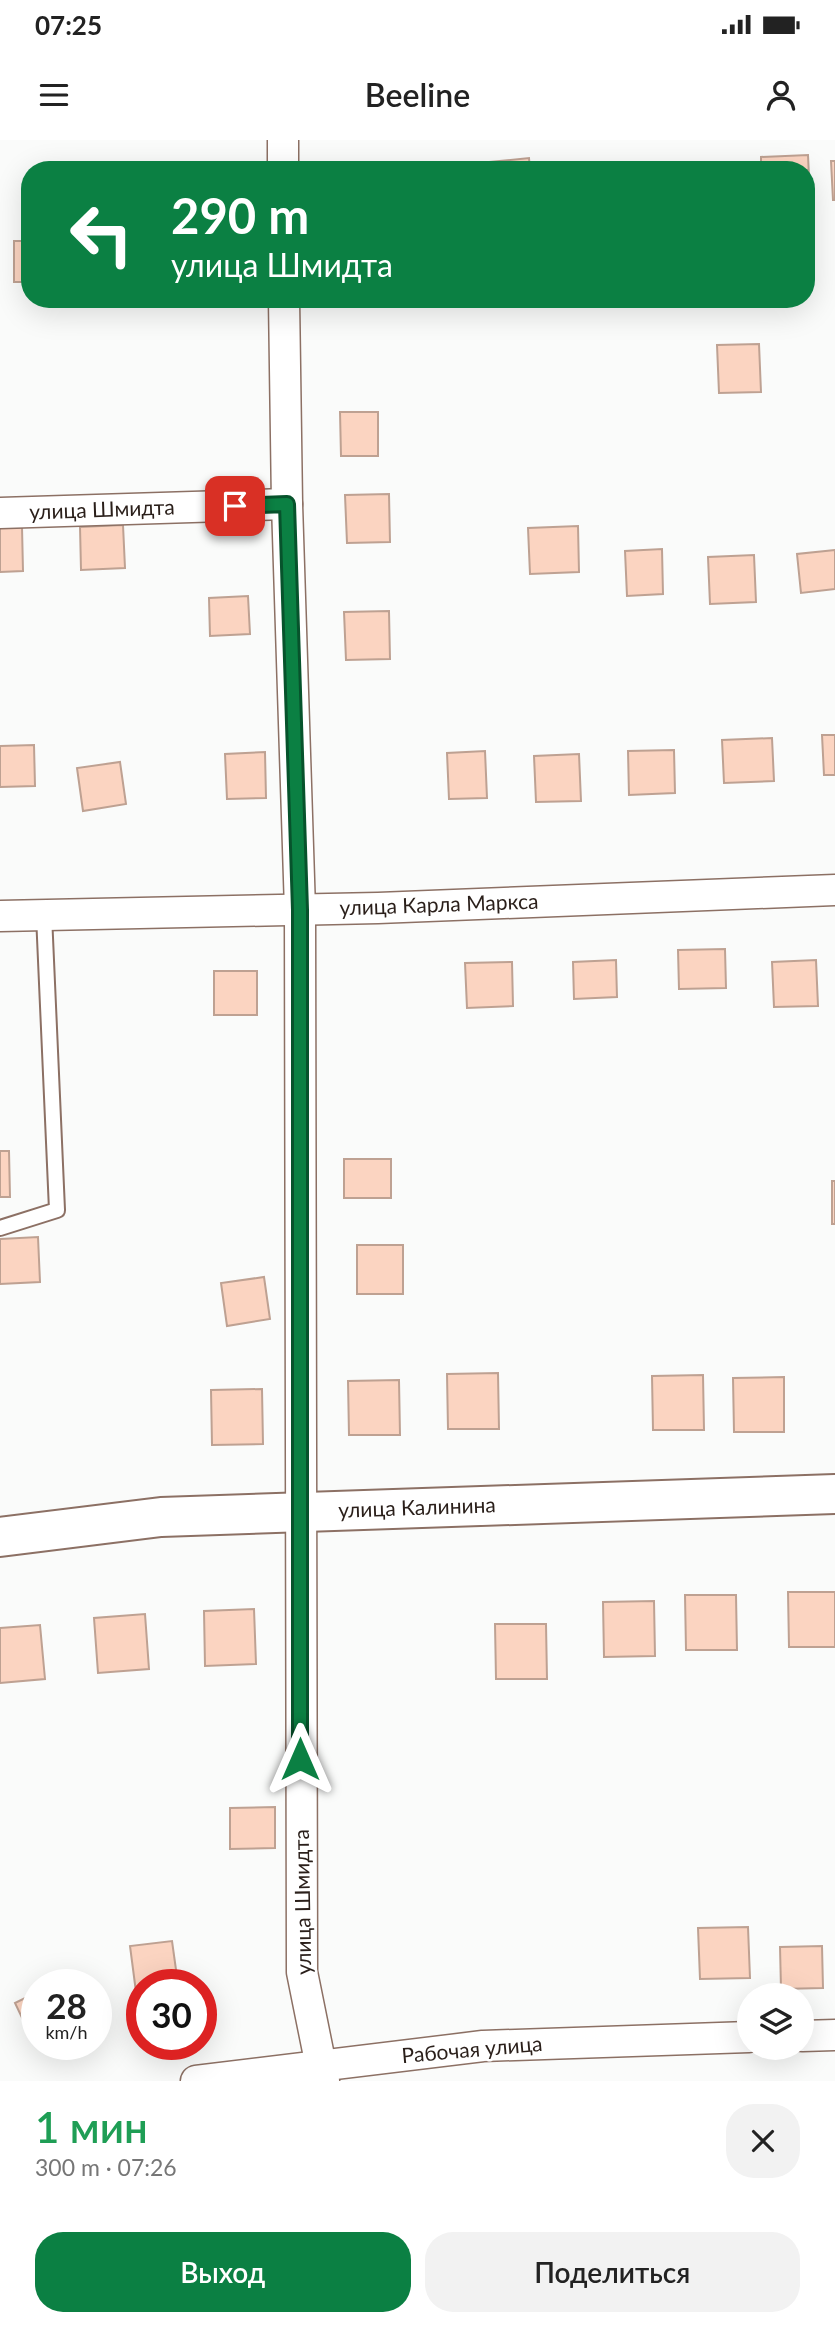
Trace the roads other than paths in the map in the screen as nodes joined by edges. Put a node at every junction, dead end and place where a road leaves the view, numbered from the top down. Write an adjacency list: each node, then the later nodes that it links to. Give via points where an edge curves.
1 (282, 140): 2 (street)
2 (283, 161)
3 (284, 308): 4 (street, улица Шмидта)
4 (287, 504): 5 (street, улица Шмидта); 7 (street, улица Шмидта)
5 (0, 513)
6 (835, 890): 7 (street, улица Карла Маркса)
7 (300, 910): 8 (street, улица Карла Маркса); 12 (street, улица Шмидта)
8 (44, 915): 9 (street, улица Карла Маркса); 10 (lane, via 57,1210)
9 (0, 916)
10 (0, 1228)
11 (835, 1494): 12 (main road, улица Калинина)
12 (300, 1512): 13 (main road, улица Калинина, via 161,1517); 17 (street, улица Шмидта, via 302,1972)
13 (0, 1537)
14 (835, 2035): 15 (street)
15 (814, 2036)
16 (737, 2037): 17 (street, Рабочая улица, via 483,2046)
17 (322, 2073): 18 (street, Рабочая улица)
18 (196, 2081)

